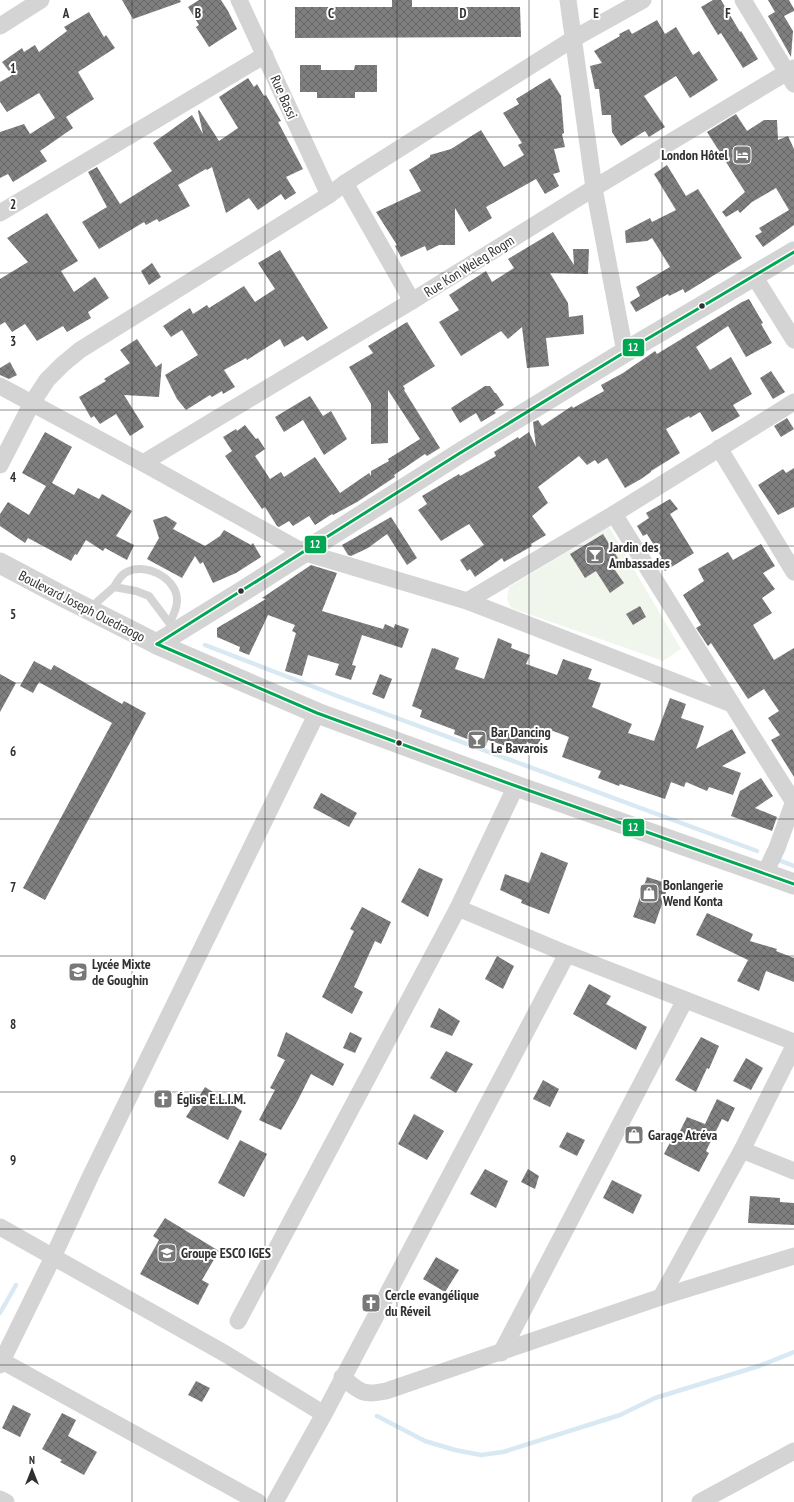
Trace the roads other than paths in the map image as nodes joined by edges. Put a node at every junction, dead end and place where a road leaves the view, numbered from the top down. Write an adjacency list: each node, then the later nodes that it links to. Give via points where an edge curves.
1 (42, 0): 6 (street)
2 (239, 0): 8 (street, Rue Bassi)
3 (568, 0): 7 (street)
4 (644, 0): 7 (street)
5 (743, 0): 9 (street)
6 (0, 26)
7 (573, 39): 10 (street); 11 (street)
8 (265, 55): 12 (street, Rue Bassi); 13 (street)
9 (792, 75): 11 (street, Rue Kon Weleg Rogm)
10 (345, 183): 12 (street); 16 (street)
11 (594, 188): 16 (street, Rue Kon Weleg Rogm); 18 (street)
12 (329, 195): 21 (street, via 80,350 47,380)
13 (0, 213)
14 (794, 252): 15 (street)
15 (754, 276): 17 (street); 18 (street)
16 (412, 301): 23 (street, Rue Kon Weleg Rogm)
17 (794, 340)
18 (625, 352): 26 (street)
19 (0, 386): 21 (street)
20 (794, 402): 22 (street)
21 (32, 403): 23 (street); 24 (street)
22 (719, 448): 25 (street); 28 (street)
23 (143, 463): 26 (street)
24 (0, 465)
25 (614, 514): 30 (street); 34 (street)
26 (303, 552): 30 (street); 32 (street)
27 (0, 563): 31 (street, Boulevard Joseph Ouedraogo)
28 (794, 572)
29 (114, 588): 31 (lane, via 97,602); 32 (lane, via 149,596); 32 (lane, via 124,574 131,570 146,569 162,575 176,591)
30 (467, 601): 34 (street)
31 (91, 611): 33 (street, Boulevard Joseph Ouedraogo)
32 (173, 627): 33 (street)
33 (157, 644): 35 (street, Boulevard Joseph Ouedraogo)
34 (732, 704): 37 (street)
35 (317, 713): 36 (street, Boulevard Joseph Ouedraogo); 49 (street)
36 (516, 786): 38 (street, Boulevard Joseph Ouedraogo); 40 (street)
37 (793, 801): 38 (street, via 778,848)
38 (765, 873): 39 (street, Boulevard Joseph Ouedraogo)
39 (794, 884)
40 (458, 908): 41 (street); 51 (street)
41 (567, 954): 42 (street); 54 (street)
42 (685, 1000): 43 (street); 52 (street)
43 (794, 1042)
44 (794, 1046): 45 (street)
45 (742, 1150): 46 (street); 50 (street)
46 (794, 1171)
47 (0, 1227): 49 (street)
48 (794, 1256): 50 (street)
49 (53, 1257): 53 (street); 55 (street)
50 (661, 1297): 52 (street)
51 (238, 1321)
52 (501, 1353): 54 (street, via 376,1393 358,1391)
53 (1, 1363): 59 (street)
54 (342, 1377): 55 (street)
55 (324, 1412): 60 (street)
56 (794, 1451): 61 (street)
57 (0, 1499): 58 (street)
58 (6, 1502)
59 (258, 1502)
60 (275, 1502)
61 (700, 1502)

